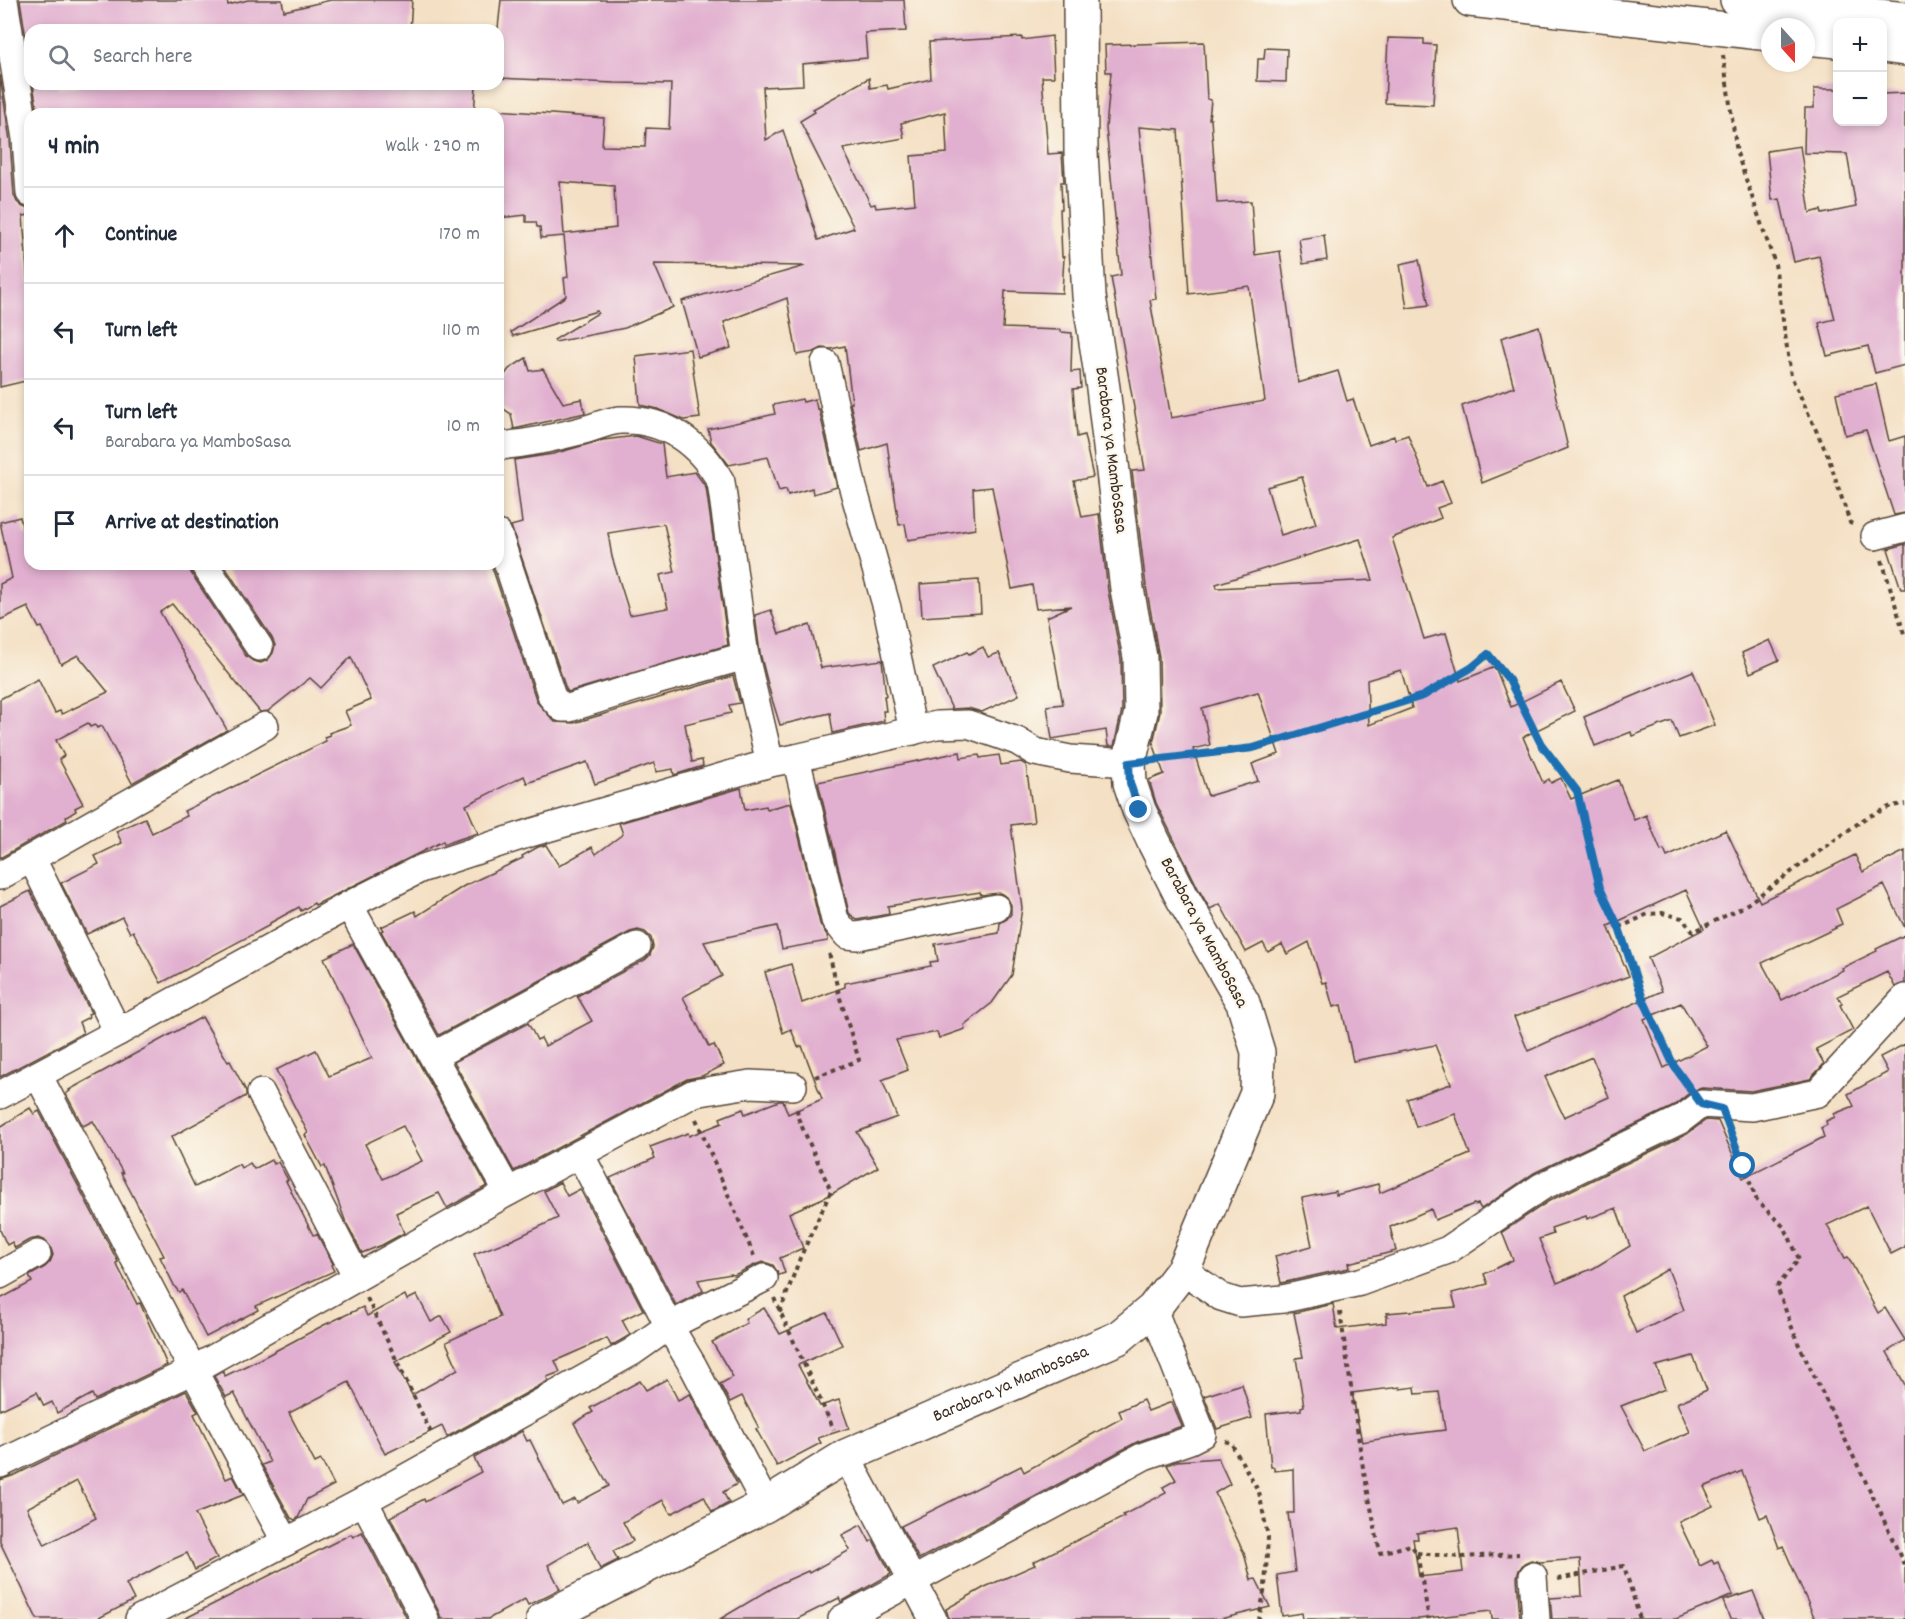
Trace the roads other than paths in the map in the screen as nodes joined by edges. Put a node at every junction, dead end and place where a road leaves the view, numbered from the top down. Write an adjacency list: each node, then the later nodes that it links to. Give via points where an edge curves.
1 (4, 0): 12 (street)
2 (1080, 0): 25 (street, Barabara ya MamboSasa, via 1081,152 1089,296 1127,589 1140,657 1141,712)
3 (1470, 0): 7 (street)
4 (1737, 0): 5 (street)
5 (1826, 5): 6 (street)
6 (1905, 19)
7 (1761, 33)
8 (1815, 39): 9 (street)
9 (1833, 41)
10 (1887, 47): 11 (street)
11 (1905, 49)
12 (24, 126)
13 (825, 363): 22 (street, via 853,488 887,609)
14 (504, 445): 20 (street, via 536,442 620,420 670,430 692,444 721,482)
15 (1905, 528): 16 (street)
16 (1875, 536)
17 (504, 552): 20 (street, via 552,698 562,708)
18 (208, 570): 19 (street)
19 (259, 647)
20 (745, 656): 24 (street)
21 (265, 726): 26 (street)
22 (913, 731): 23 (street); 25 (street, via 968,724 1017,741 1035,752)
23 (796, 759): 24 (street); 29 (street, via 835,920 847,935)
24 (770, 763): 28 (street, via 420,869)
25 (1129, 763): 41 (street, Barabara ya MamboSasa, via 1130,783 1139,810 1182,897 1243,1004 1258,1052 1257,1093)
26 (32, 859): 27 (street); 32 (street)
27 (0, 876)
28 (349, 905): 32 (street); 33 (street)
29 (996, 908)
30 (638, 946): 33 (street)
31 (1905, 998): 41 (street, via 1818,1094 1752,1107 1701,1104 1680,1120 1541,1187 1448,1250 1360,1282 1283,1299 1240,1303 1221,1297)
32 (118, 1032): 34 (street)
33 (433, 1056): 39 (street)
34 (38, 1075): 37 (street); 47 (street)
35 (793, 1086): 38 (street, via 750,1084 694,1093)
36 (261, 1093): 43 (street)
37 (0, 1095)
38 (580, 1154): 39 (street); 46 (street)
39 (508, 1192): 43 (street)
40 (36, 1254): 42 (street)
41 (1184, 1270): 45 (street, Barabara ya MamboSasa)
42 (0, 1275)
43 (357, 1277): 47 (street)
44 (764, 1278): 46 (street)
45 (1153, 1309): 48 (street, Barabara ya MamboSasa, via 1118,1338); 54 (street, via 1202,1434 1144,1456)
46 (669, 1326): 50 (street, via 632,1352); 51 (street)
47 (193, 1370): 49 (street); 52 (street)
48 (846, 1456): 51 (street, Barabara ya MamboSasa); 54 (street)
49 (0, 1464)
50 (364, 1501): 52 (street); 56 (street)
51 (766, 1505): 57 (street, Barabara ya MamboSasa)
52 (286, 1542): 55 (street)
53 (1533, 1576): 60 (street)
54 (914, 1581): 58 (street); 59 (street)
55 (140, 1619)
56 (425, 1619)
57 (543, 1619)
58 (842, 1619)
59 (933, 1619)
60 (1536, 1619)

